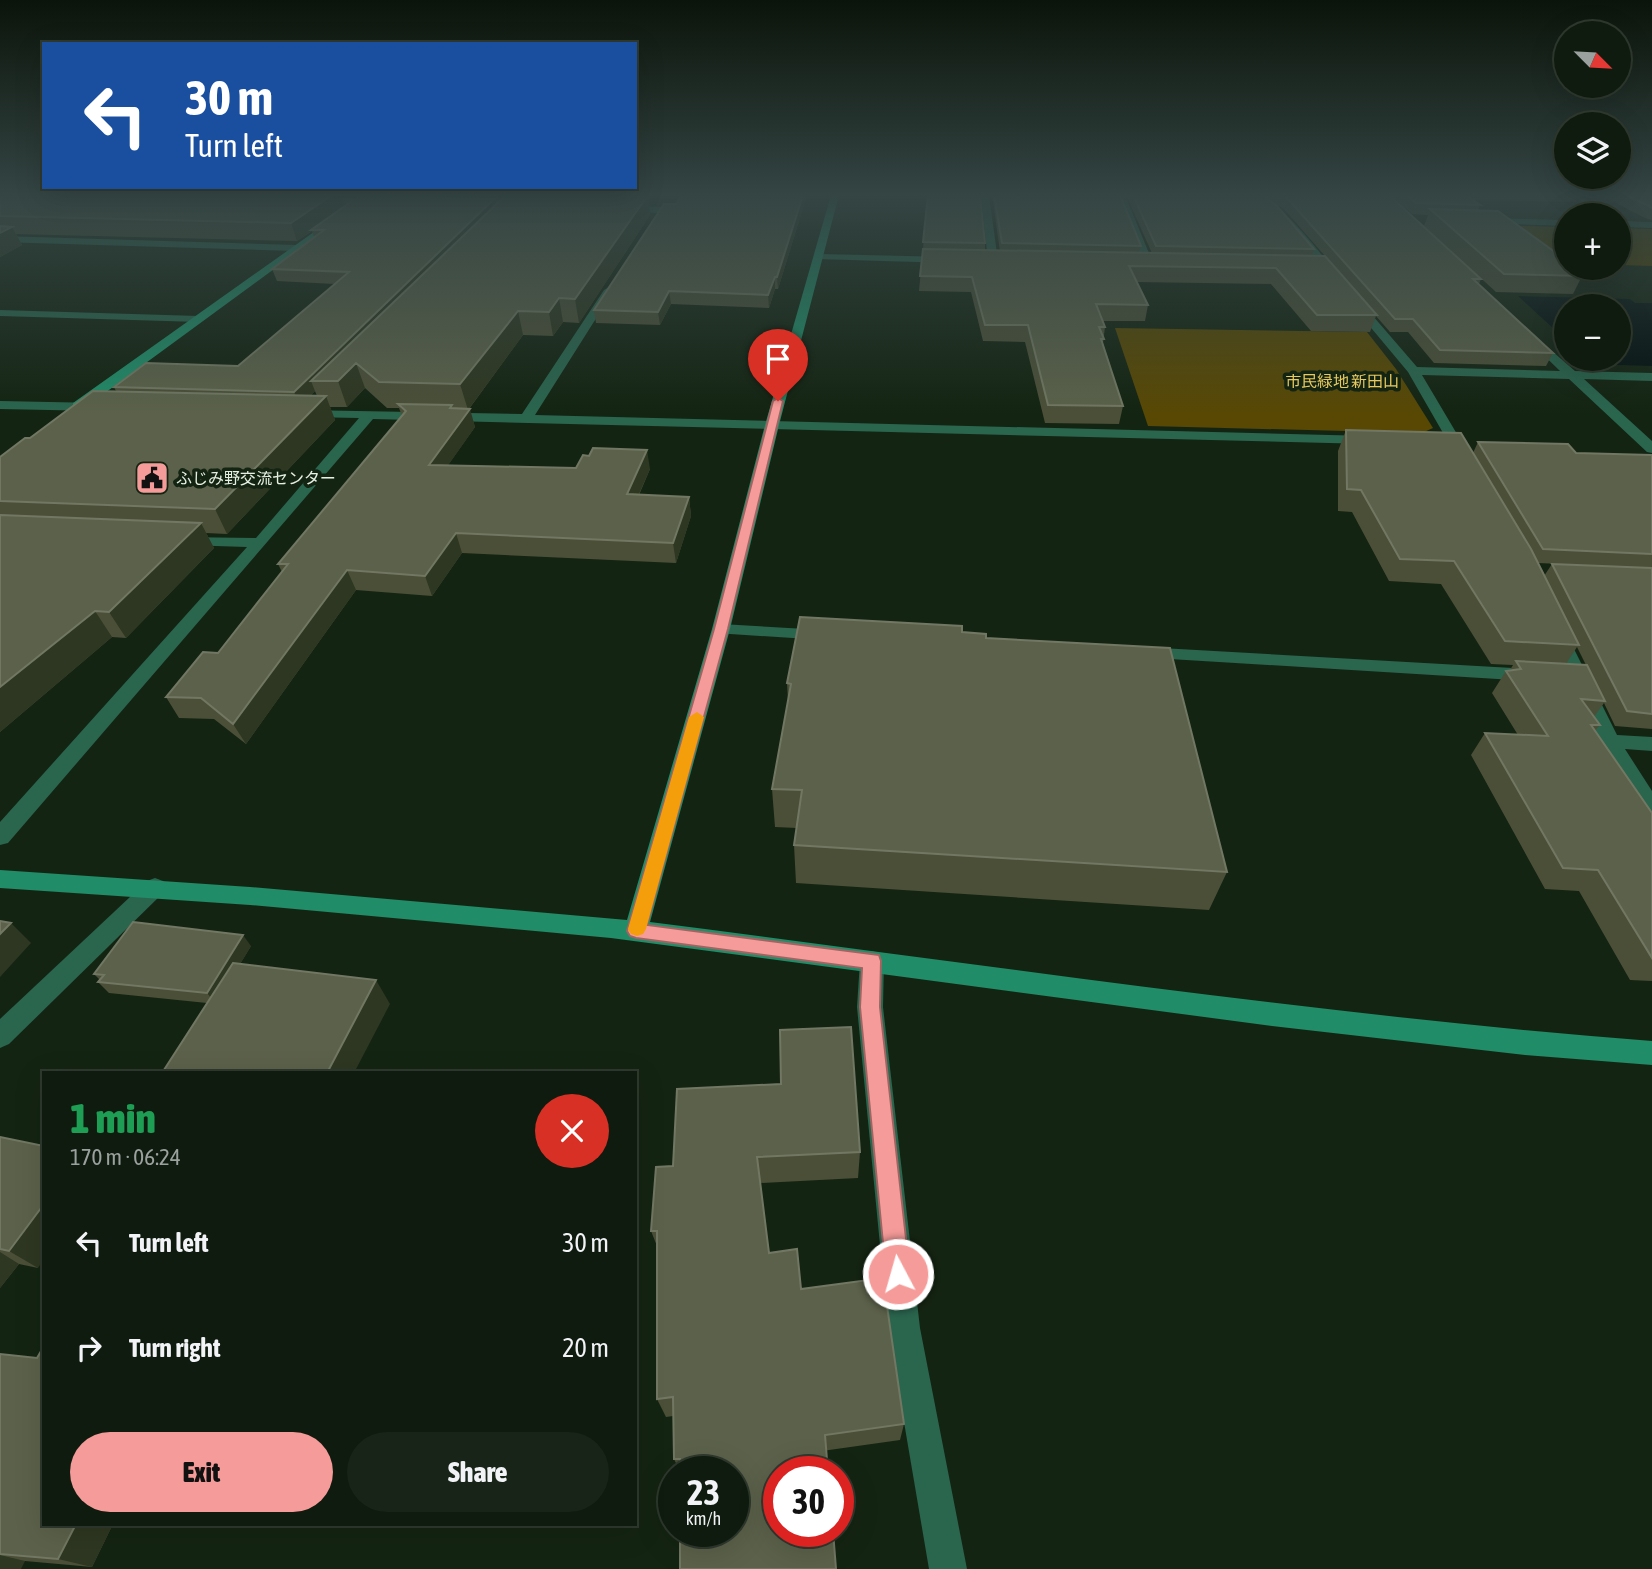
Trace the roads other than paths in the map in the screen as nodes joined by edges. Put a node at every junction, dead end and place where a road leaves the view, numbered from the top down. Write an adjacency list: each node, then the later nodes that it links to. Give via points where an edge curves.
1 (268, 268): 8 (street)
2 (817, 268): 20 (street)
3 (1327, 268): 5 (street)
4 (616, 279): 18 (street)
5 (1343, 287)
6 (1352, 298): 10 (street)
7 (0, 313): 8 (street)
8 (199, 319): 14 (street)
9 (1522, 328): 11 (street)
10 (1413, 371): 11 (street); 23 (street, via 1448,442)
11 (1570, 374): 12 (street); 22 (street)
12 (1652, 377)
13 (0, 405): 14 (street)
14 (77, 407): 15 (street); 19 (street)
15 (116, 408)
16 (303, 409): 17 (street)
17 (370, 414): 18 (street); 25 (street)
18 (526, 418): 20 (street)
19 (55, 423)
20 (772, 425): 21 (street); 27 (street)
21 (1385, 440)
22 (1652, 449)
23 (1475, 477)
24 (164, 539): 25 (street)
25 (260, 543): 34 (street)
26 (1550, 618): 30 (street)
27 (721, 629): 28 (street); 37 (street)
28 (846, 636)
29 (1122, 652): 30 (street)
30 (1564, 677): 31 (street)
31 (1610, 741): 32 (street); 33 (street)
32 (1652, 744)
33 (1652, 808)
34 (0, 837)
35 (0, 879): 36 (street)
36 (155, 887): 37 (street); 39 (street)
37 (636, 931): 38 (street)
38 (872, 961): 40 (street, via 1236,1013 1542,1046); 41 (street, via 870,1007 904,1328)
39 (0, 1036)
40 (1652, 1053)
41 (948, 1569)

